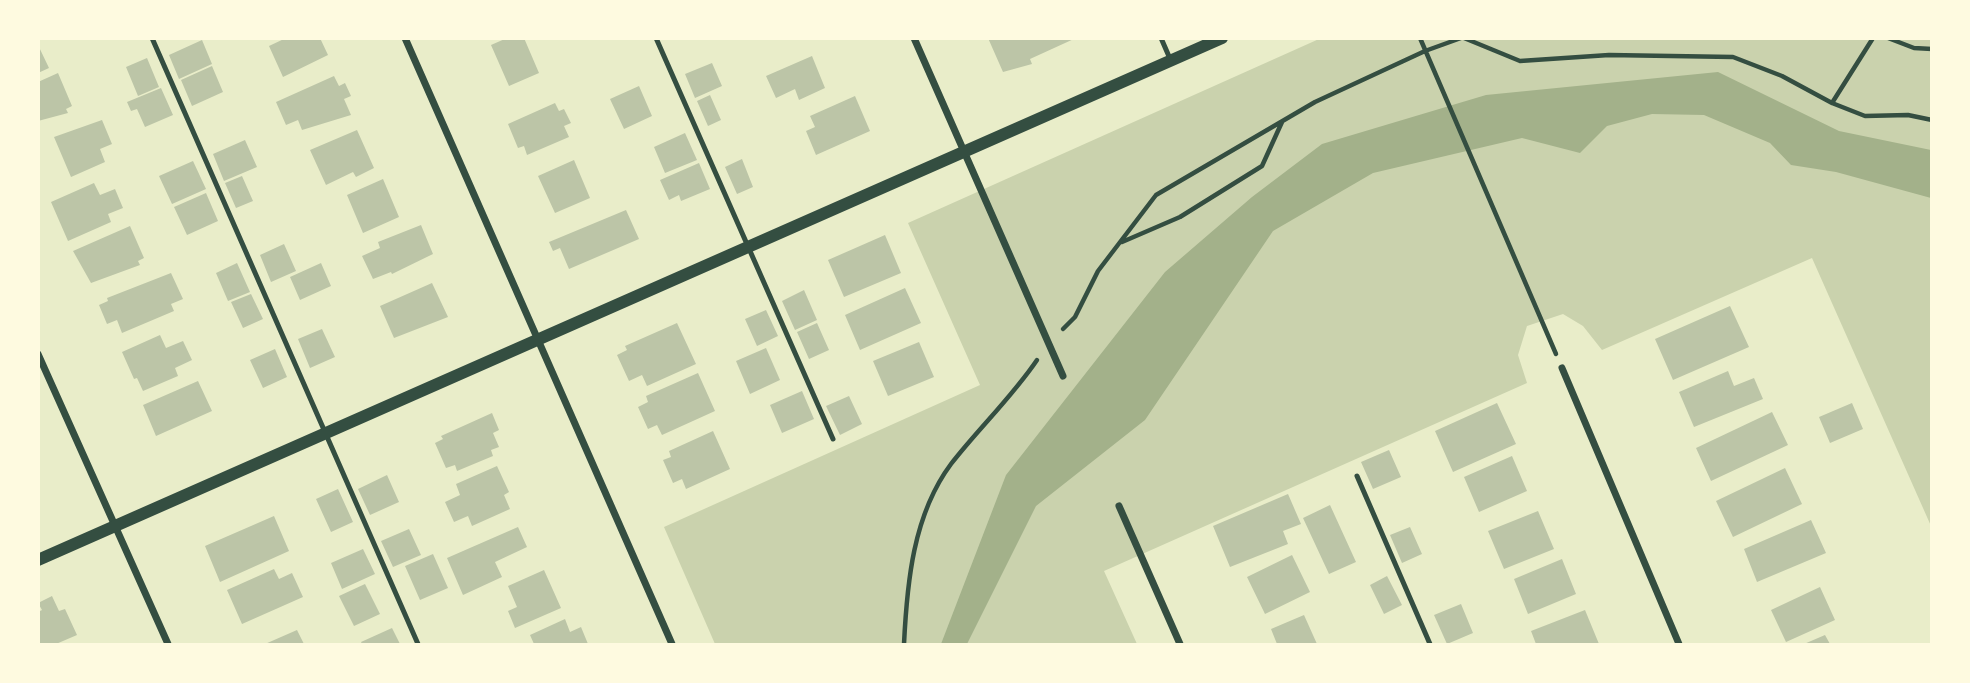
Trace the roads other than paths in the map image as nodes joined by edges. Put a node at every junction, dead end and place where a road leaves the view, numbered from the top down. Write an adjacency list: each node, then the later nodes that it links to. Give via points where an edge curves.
1 (152, 38): 14 (lane)
2 (405, 38): 10 (street)
3 (656, 38): 9 (lane)
4 (914, 38): 8 (street)
5 (1161, 38): 7 (lane)
6 (1222, 38): 7 (street)
7 (1171, 61): 8 (street)
8 (963, 151): 9 (street); 13 (street)
9 (746, 246): 10 (street); 15 (lane)
10 (538, 339): 14 (street); 22 (street)
11 (38, 354): 18 (street)
12 (1562, 368): 25 (street)
13 (1063, 376)
14 (325, 432): 18 (street); 21 (lane)
15 (833, 439)
16 (1357, 476): 24 (lane)
17 (1119, 506): 23 (street)
18 (116, 527): 19 (street); 20 (street)
19 (38, 560)
20 (168, 645)
21 (418, 645)
22 (672, 645)
23 (1180, 645)
24 (1430, 645)
25 (1679, 645)

